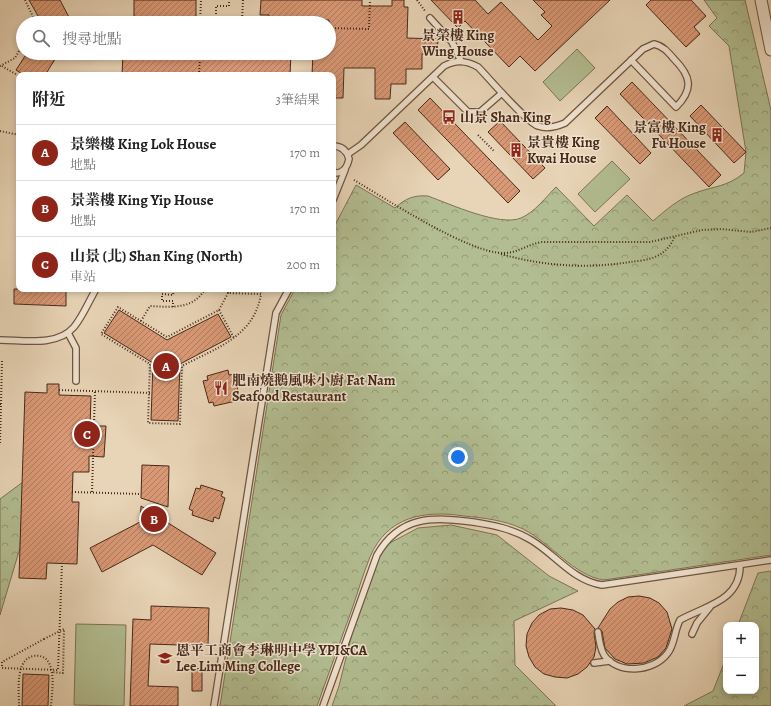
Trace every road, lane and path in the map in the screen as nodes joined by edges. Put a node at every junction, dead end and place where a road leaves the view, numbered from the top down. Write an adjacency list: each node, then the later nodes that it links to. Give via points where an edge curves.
1 (25, 0): 8 (path)
2 (201, 0): 9 (path)
3 (229, 0): 10 (path, via 229,6 216,6)
4 (243, 0): 11 (path)
5 (370, 0): 13 (path, via 369,29)
6 (417, 0): 12 (path)
7 (761, 0): 14 (street)
8 (33, 16)
9 (200, 16)
10 (216, 16)
11 (242, 16)
12 (430, 18): 17 (lane, via 452,42)
13 (336, 28)
14 (771, 50)
15 (16, 56): 19 (path)
16 (200, 60): 20 (path)
17 (461, 60): 22 (lane, via 444,66); 23 (lane, via 478,67)
18 (631, 60): 18 (lane, via 648,45 654,44 665,49 687,76 687,94 676,107); 23 (lane, via 565,123 556,126 547,128 530,122)
19 (1, 66): 21 (path)
20 (199, 72)
21 (16, 74)
22 (433, 77): 23 (lane, via 468,112 480,112); 29 (lane, via 361,145)
23 (502, 92)
24 (0, 131): 25 (path)
25 (16, 134)
26 (478, 135): 28 (path)
27 (336, 147): 29 (lane)
28 (495, 152)
29 (348, 154): 30 (lane, via 349,160)
30 (345, 170): 31 (lane); 33 (lane)
31 (336, 173)
32 (354, 180): 36 (path, via 445,232)
33 (336, 192)
34 (771, 228): 35 (path, via 751,232 702,230)
35 (675, 236): 36 (path, via 650,242 542,242 527,245 513,252); 36 (path, via 671,245 656,257 614,264 548,264)
36 (496, 253)
37 (94, 292): 46 (lane, via 77,323)
38 (174, 292): 43 (path, via 173,295 162,294 162,301 173,301)
39 (203, 292): 43 (path, via 192,302)
40 (287, 292): 70 (lane, via 276,313)
41 (228, 293): 42 (path); 44 (path)
42 (261, 294): 47 (path, via 253,319)
43 (173, 307): 45 (path, via 150,306)
44 (219, 310): 45 (path, via 167,337); 47 (path)
45 (141, 321): 47 (path, via 118,307 101,334 150,364 148,423 180,424 182,366)
46 (68, 332): 48 (lane, via 50,340); 50 (lane, via 76,348)
47 (234, 338)
48 (0, 340)
49 (2, 360): 54 (path)
50 (76, 381)
51 (59, 390): 52 (path, bridge)
52 (95, 391): 53 (path, bridge); 57 (path)
53 (152, 393)
54 (1, 404): 55 (path)
55 (0, 445)
56 (72, 492): 57 (path)
57 (92, 492): 58 (path)
58 (142, 494)
59 (771, 560): 61 (lane)
60 (62, 563): 67 (path, bridge, via 58,670 2,668 2,662 44,639 64,629 63,673)
61 (740, 566): 62 (lane, via 737,584 726,597); 71 (lane, via 614,584 592,584 577,576 539,545 511,530 452,519 418,521 397,531 377,555)
62 (713, 604): 64 (lane, via 700,618); 65 (lane, via 680,620 668,654 651,666 640,669 625,668)
63 (598, 632): 65 (lane, via 602,651)
64 (692, 634)
65 (610, 661): 66 (lane)
66 (594, 663)
67 (52, 672): 68 (path, via 52,667 45,658 34,656 24,661 20,671); 69 (path)
68 (19, 706)
69 (51, 706)
70 (214, 706)
71 (323, 706)

